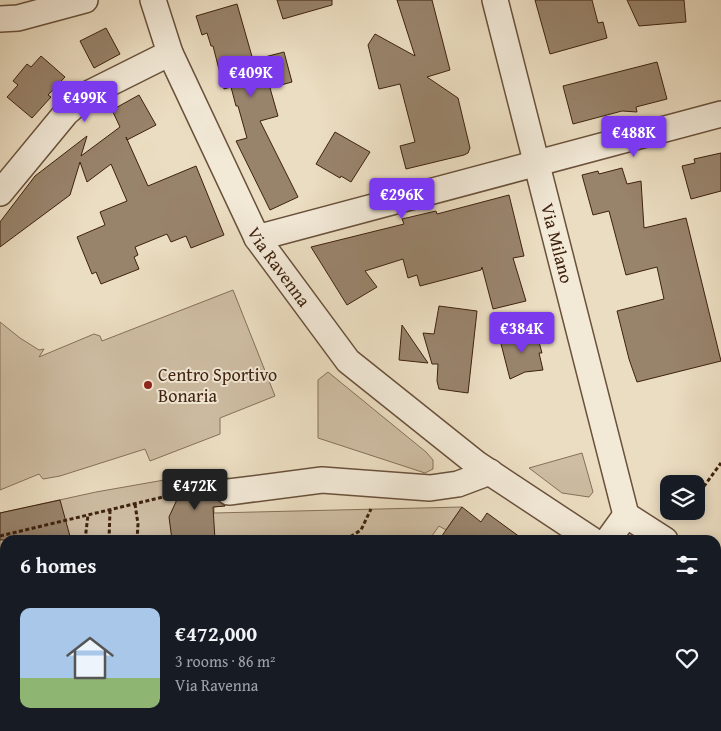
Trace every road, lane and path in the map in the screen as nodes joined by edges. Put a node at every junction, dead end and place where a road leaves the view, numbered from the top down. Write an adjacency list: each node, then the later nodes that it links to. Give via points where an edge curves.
1 (85, 0): 4 (street, via 18,18)
2 (153, 0): 5 (street, Via Ravenna)
3 (495, 0): 7 (street, Via Milano)
4 (0, 19)
5 (170, 53): 8 (street, via 88,94 66,113); 9 (street, Via Ravenna)
6 (721, 114): 7 (street)
7 (537, 162): 9 (street); 18 (street, Via Milano)
8 (0, 193)
9 (257, 238): 11 (street, Via Ravenna, via 348,361)
10 (721, 463): 12 (path)
11 (490, 472): 13 (street, via 458,484 430,488 322,480); 24 (street, Via Ravenna)
12 (705, 485)
13 (229, 492): 14 (path, via 163,497)
14 (135, 504): 16 (path); 22 (path)
15 (371, 509): 23 (path, via 361,530)
16 (110, 510): 17 (path); 21 (path)
17 (88, 515): 19 (path); 20 (path)
18 (626, 515): 25 (street); 26 (street)
19 (4, 535)
20 (86, 535)
21 (109, 535)
22 (137, 535)
23 (353, 535)
24 (584, 535)
25 (612, 535)
26 (657, 535)

